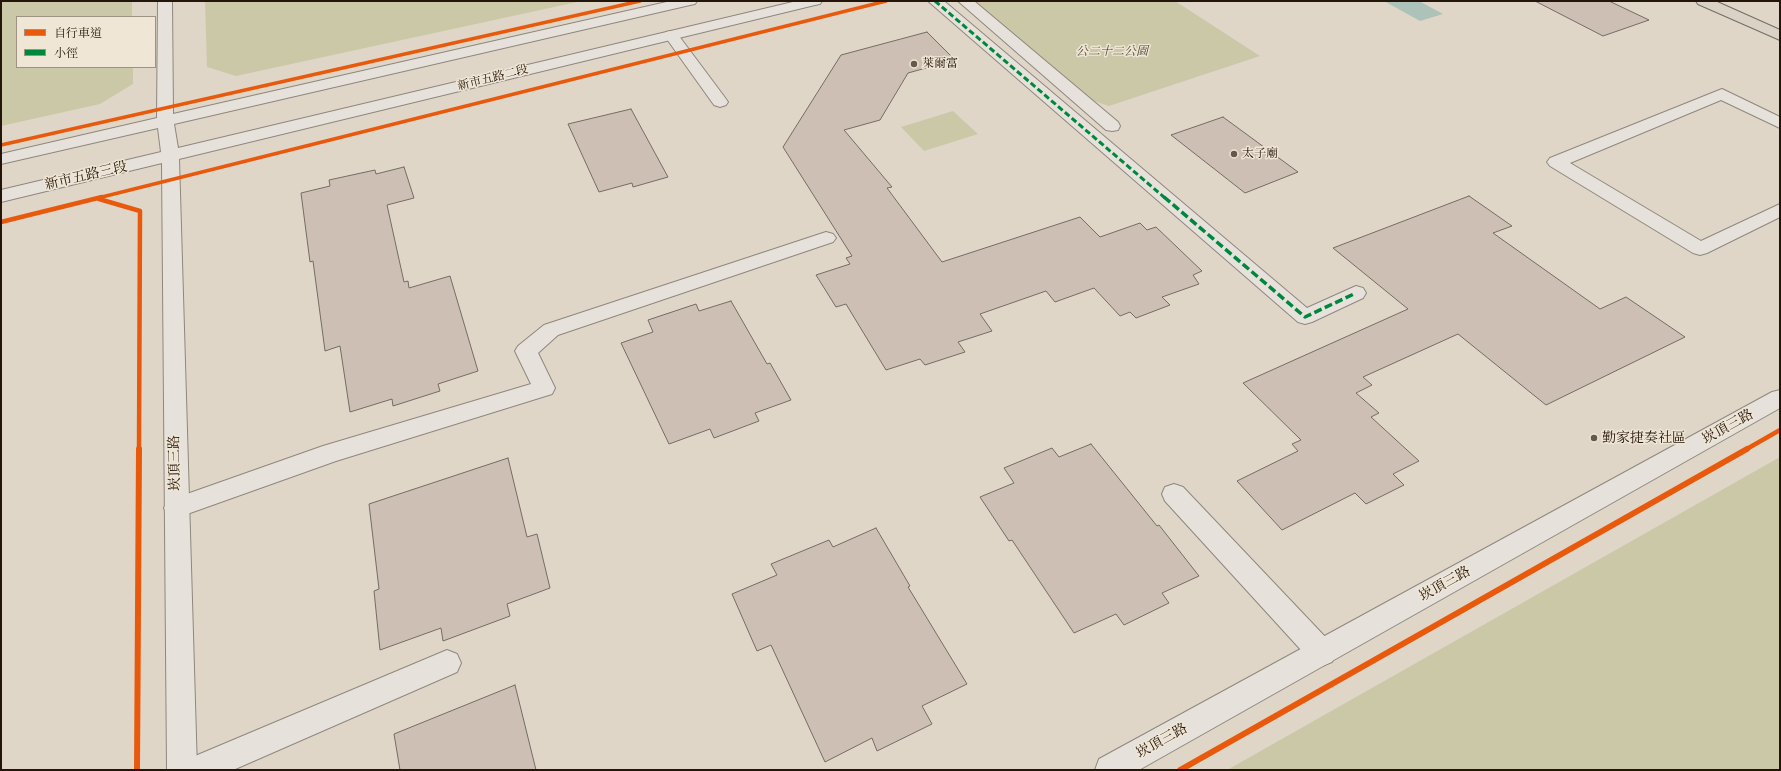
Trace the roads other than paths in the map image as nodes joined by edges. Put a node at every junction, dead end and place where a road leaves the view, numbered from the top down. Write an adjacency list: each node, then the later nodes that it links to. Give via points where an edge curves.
1 (164, 1): 10 (street)
2 (690, 1): 10 (street)
3 (815, 1): 7 (street, 新市五路二段)
4 (935, 1): 18 (street, via 1305,317)
5 (965, 1): 12 (street)
6 (1703, 1): 8 (main road)
7 (671, 35): 9 (street); 13 (street, 新市五路二段)
8 (1780, 36)
9 (720, 102)
10 (165, 121): 13 (street, 崁頂三路); 14 (street)
11 (1780, 123): 16 (street, via 1722,94 1556,162 1700,249)
12 (1112, 126)
13 (170, 156): 15 (street, 新市五路三段); 21 (street, 崁頂三路)
14 (1, 159)
15 (1, 196)
16 (1780, 210)
17 (826, 238): 21 (street, via 551,330 526,351 544,388 331,453)
18 (1356, 293)
19 (1780, 398): 22 (street, 崁頂三路)
20 (1174, 494): 22 (street)
21 (176, 508): 24 (street, 崁頂三路)
22 (1322, 652): 26 (street, 崁頂三路)
23 (447, 663): 25 (street)
24 (182, 770)
25 (199, 770)
26 (1110, 770)

